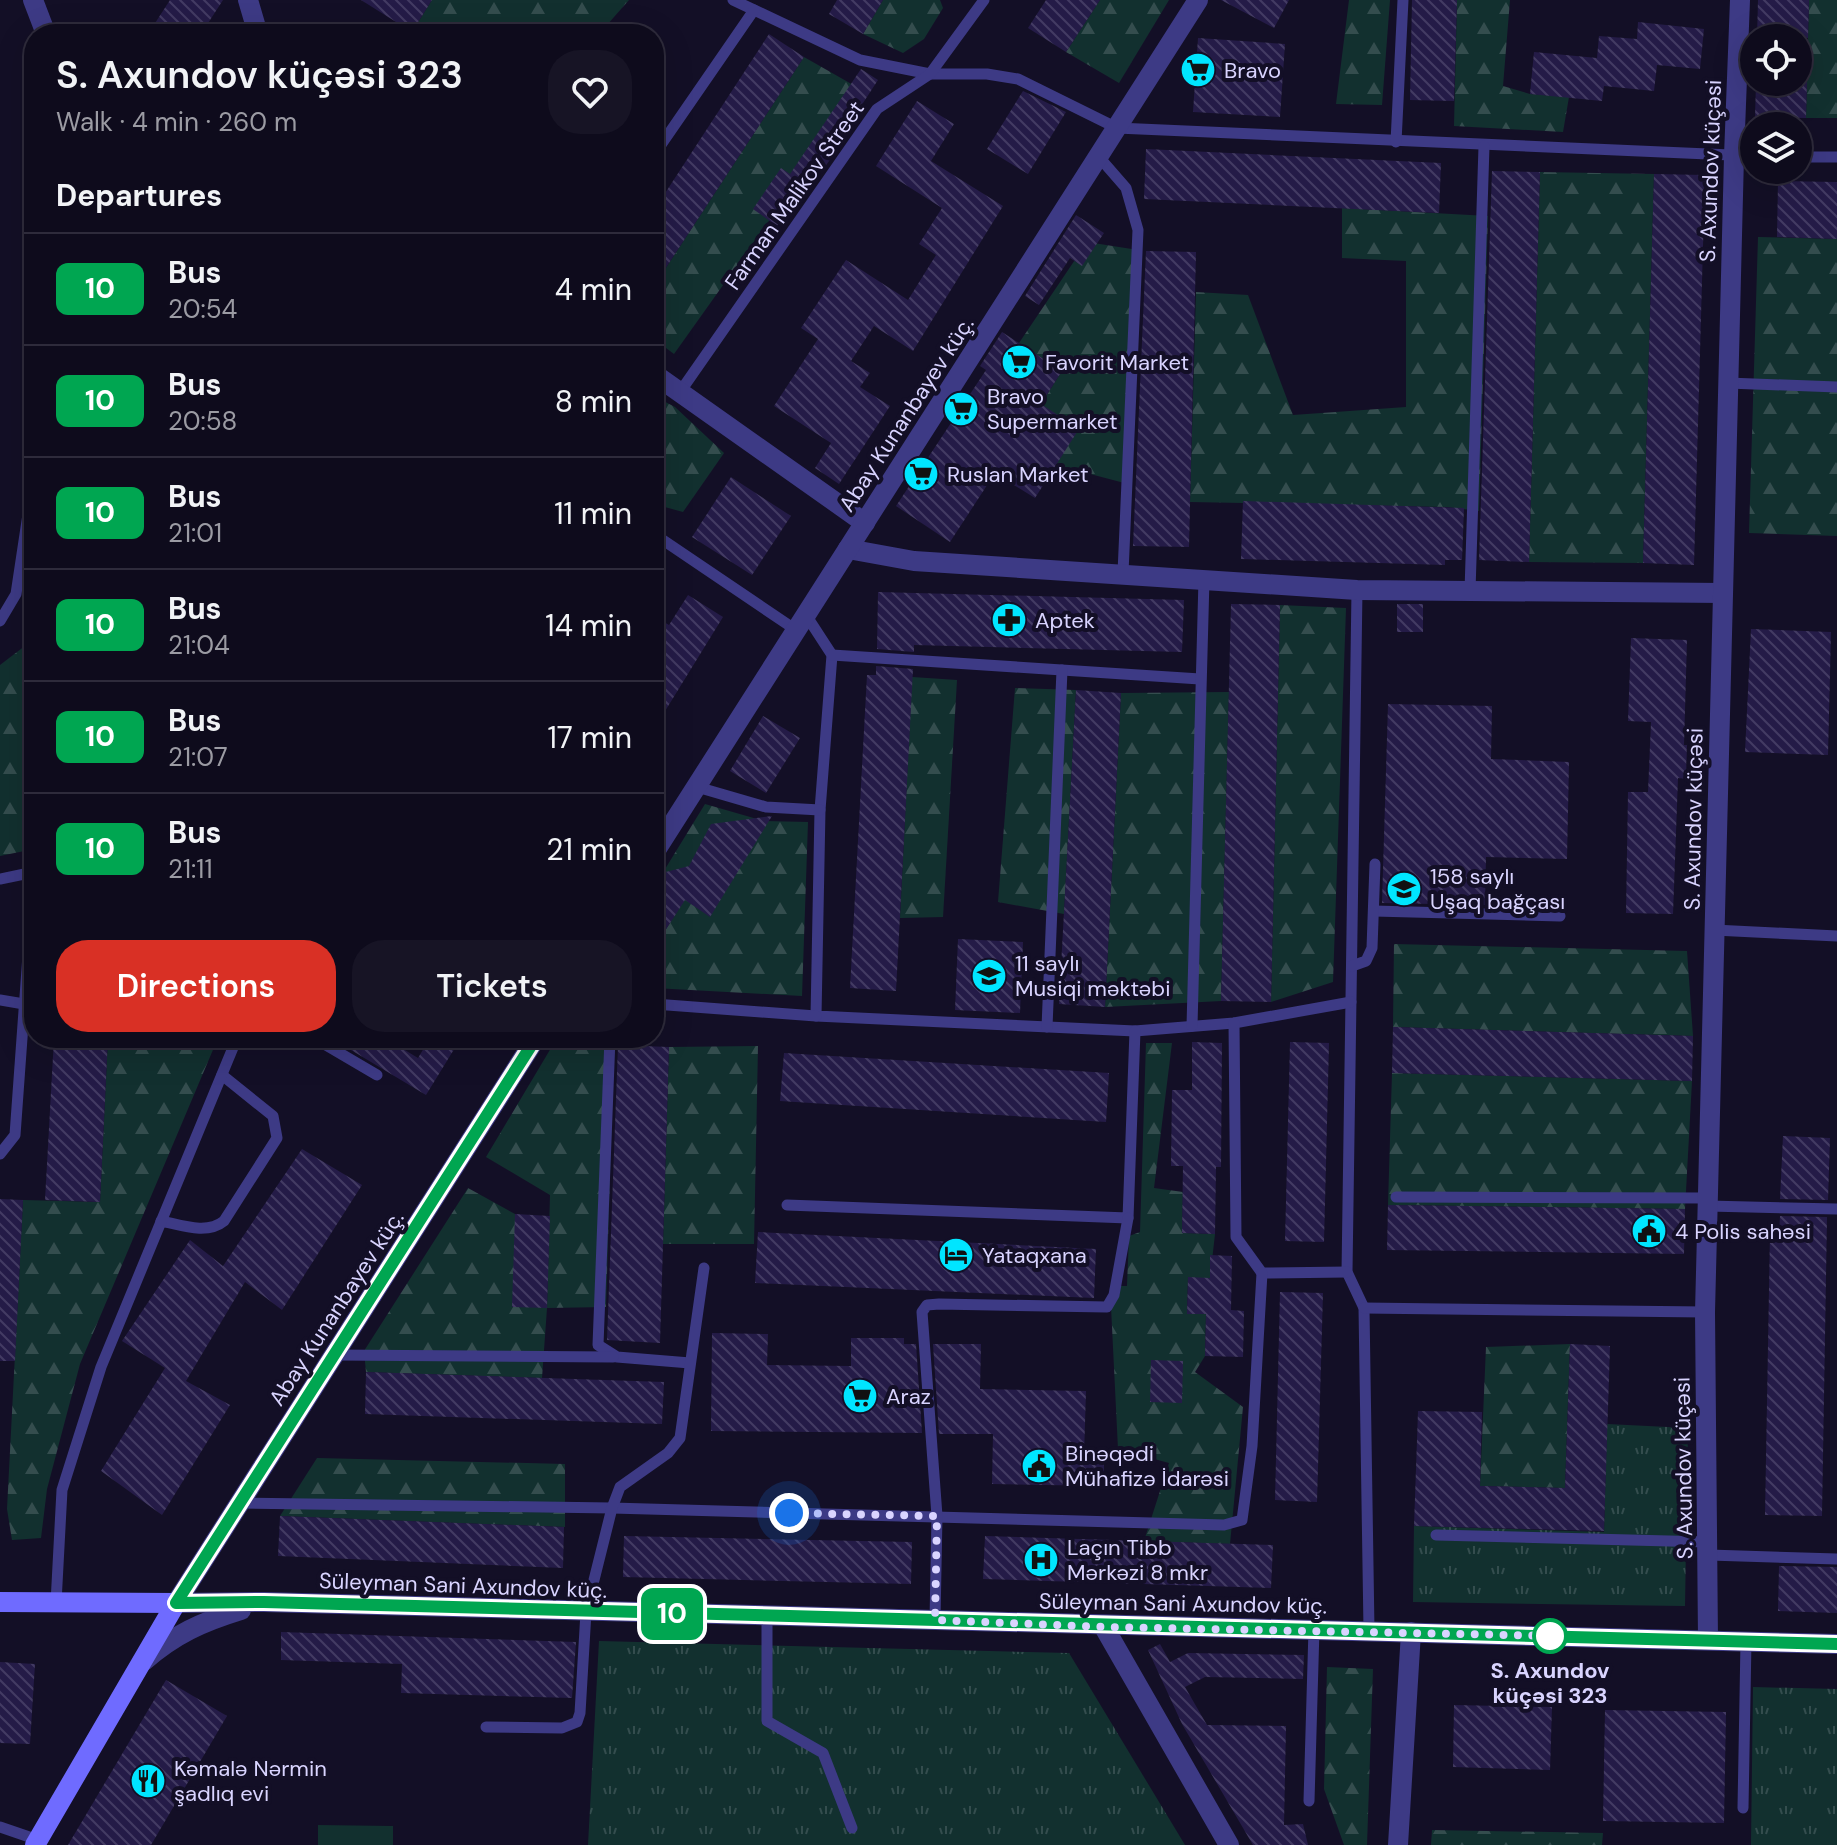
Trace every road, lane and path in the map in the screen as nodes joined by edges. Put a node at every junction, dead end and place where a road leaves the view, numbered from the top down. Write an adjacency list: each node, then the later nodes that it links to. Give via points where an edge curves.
1 (33, 0): 9 (street)
2 (248, 0): 10 (street)
3 (733, 0): 8 (lane)
4 (984, 0): 11 (lane, Farman Malikov Street)
5 (1198, 0): 13 (street, Abay Kunanbayev küç.)
6 (1403, 0): 15 (lane)
7 (1740, 0): 12 (street, S. Axundov küçəsi)
8 (754, 10): 11 (lane, via 860,60); 14 (lane)
9 (42, 24)
10 (255, 24)
11 (930, 74): 13 (lane, via 1018,79); 25 (lane, Farman Malikov Street, via 877,109)
12 (1743, 112)
13 (1117, 128): 15 (lane); 18 (street, Abay Kunanbayev küç.)
14 (664, 140)
15 (1396, 142): 16 (lane)
16 (1484, 146): 17 (lane); 33 (lane)
17 (1740, 156)
18 (1099, 157): 26 (street, Abay Kunanbayev küç.); 30 (lane, via 1126,188 1138,230)
19 (1812, 157): 20 (lane)
20 (1837, 157)
21 (1742, 184): 23 (street, S. Axundov küçəsi)
22 (664, 381): 25 (street)
23 (1728, 383): 24 (lane); 34 (street, S. Axundov küçəsi)
24 (1837, 387)
25 (680, 392): 26 (street)
26 (865, 523): 29 (street, Abay Kunanbayev küç.)
27 (664, 540): 36 (lane)
28 (24, 541): 35 (lane, via 16,594)
29 (848, 549): 30 (street, via 914,561); 36 (street, Abay Kunanbayev küç.)
30 (1123, 573): 31 (street)
31 (1204, 579): 32 (street); 39 (lane)
32 (1357, 590): 33 (street); 50 (lane)
33 (1470, 591): 34 (street)
34 (1723, 593): 48 (street, S. Axundov küçəsi)
35 (0, 621)
36 (801, 623): 37 (lane); 40 (street, Abay Kunanbayev küç.)
37 (832, 655): 38 (lane); 41 (lane)
38 (1062, 670): 39 (lane); 58 (lane)
39 (1200, 679): 57 (lane)
40 (697, 787): 41 (lane, via 766,807); 42 (street, Abay Kunanbayev küç.)
41 (820, 810): 55 (lane)
42 (664, 838)
43 (1375, 864): 46 (lane)
44 (24, 874): 45 (lane)
45 (0, 879)
46 (1374, 911): 47 (lane); 50 (lane, via 1372,948 1366,961)
47 (1560, 916)
48 (1714, 930): 49 (lane); 68 (street, S. Axundov küçəsi)
49 (1837, 936)
50 (1352, 966): 52 (lane)
51 (0, 1000): 53 (lane)
52 (1351, 1002): 56 (lane); 74 (lane)
53 (24, 1004): 66 (lane, via 15,1135)
54 (664, 1005): 55 (lane)
55 (816, 1016): 58 (lane)
56 (1234, 1023): 57 (lane); 75 (lane, via 1236,1237)
57 (1192, 1026): 59 (lane)
58 (1047, 1027): 59 (lane)
59 (1135, 1031): 71 (lane)
60 (233, 1048): 64 (lane)
61 (331, 1048): 65 (lane)
62 (530, 1048): 78 (street, Abay Kunanbayev küç.)
63 (610, 1048): 79 (lane, via 598,1345)
64 (222, 1075): 72 (lane); 72 (lane, via 273,1116 277,1138 216,1227)
65 (377, 1075)
66 (0, 1154)
67 (1396, 1197): 68 (lane)
68 (1708, 1202): 70 (lane); 77 (street, S. Axundov küçəsi)
69 (787, 1205): 71 (lane)
70 (1837, 1209)
71 (1128, 1218): 83 (lane, via 1114,1295 1107,1307 927,1305 922,1312)
72 (161, 1221): 90 (lane, via 101,1367 62,1490)
73 (704, 1268): 80 (lane)
74 (1347, 1272): 75 (lane); 76 (lane)
75 (1262, 1273): 83 (lane, via 1252,1446 1238,1523)
76 (1364, 1308): 77 (lane); 97 (lane)
77 (1705, 1312): 85 (street, S. Axundov küçəsi)
78 (334, 1355): 79 (lane); 81 (street, Abay Kunanbayev küç.)
79 (617, 1357): 80 (lane)
80 (690, 1363): 82 (lane, via 680,1438 668,1453 620,1487)
81 (239, 1503): 82 (lane); 91 (street, Abay Kunanbayev küç.)
82 (612, 1508): 83 (lane); 92 (lane)
83 (937, 1516): 94 (lane)
84 (1436, 1535): 85 (lane)
85 (1708, 1549): 87 (lane); 99 (street, S. Axundov küçəsi)
86 (1837, 1550): 87 (lane)
87 (1837, 1559)
88 (0, 1602): 90 (main road, Süleyman Sani Axundov küç.)
89 (264, 1602): 91 (street, Süleyman Sani Axundov küç.); 92 (street, Süleyman Sani Axundov küç.); 102 (street, via 191,1627)
90 (56, 1603): 91 (main road, Süleyman Sani Axundov küç.)
91 (176, 1603): 102 (main road)
92 (586, 1612): 93 (street, Süleyman Sani Axundov küç.); 103 (lane, via 577,1722 562,1728)
93 (767, 1617): 94 (street, Süleyman Sani Axundov küç.); 107 (lane, via 767,1721 823,1753)
94 (935, 1620): 95 (street, Süleyman Sani Axundov küç.)
95 (1104, 1627): 96 (street, Süleyman Sani Axundov küç.); 109 (street)
96 (1314, 1629): 97 (street, Süleyman Sani Axundov küç.); 104 (lane)
97 (1369, 1630): 98 (street, Süleyman Sani Axundov küç.)
98 (1411, 1632): 99 (street, Süleyman Sani Axundov küç.); 110 (street)
99 (1708, 1640): 100 (street, Süleyman Sani Axundov küç.)
100 (1746, 1641): 101 (street, Süleyman Sani Axundov küç.); 105 (lane)
101 (1837, 1644)
102 (141, 1664): 108 (main road)
103 (486, 1727)
104 (1309, 1801)
105 (1743, 1808)
106 (0, 1827): 108 (lane)
107 (852, 1828)
108 (36, 1842)
109 (1229, 1845)
110 (1398, 1845)

